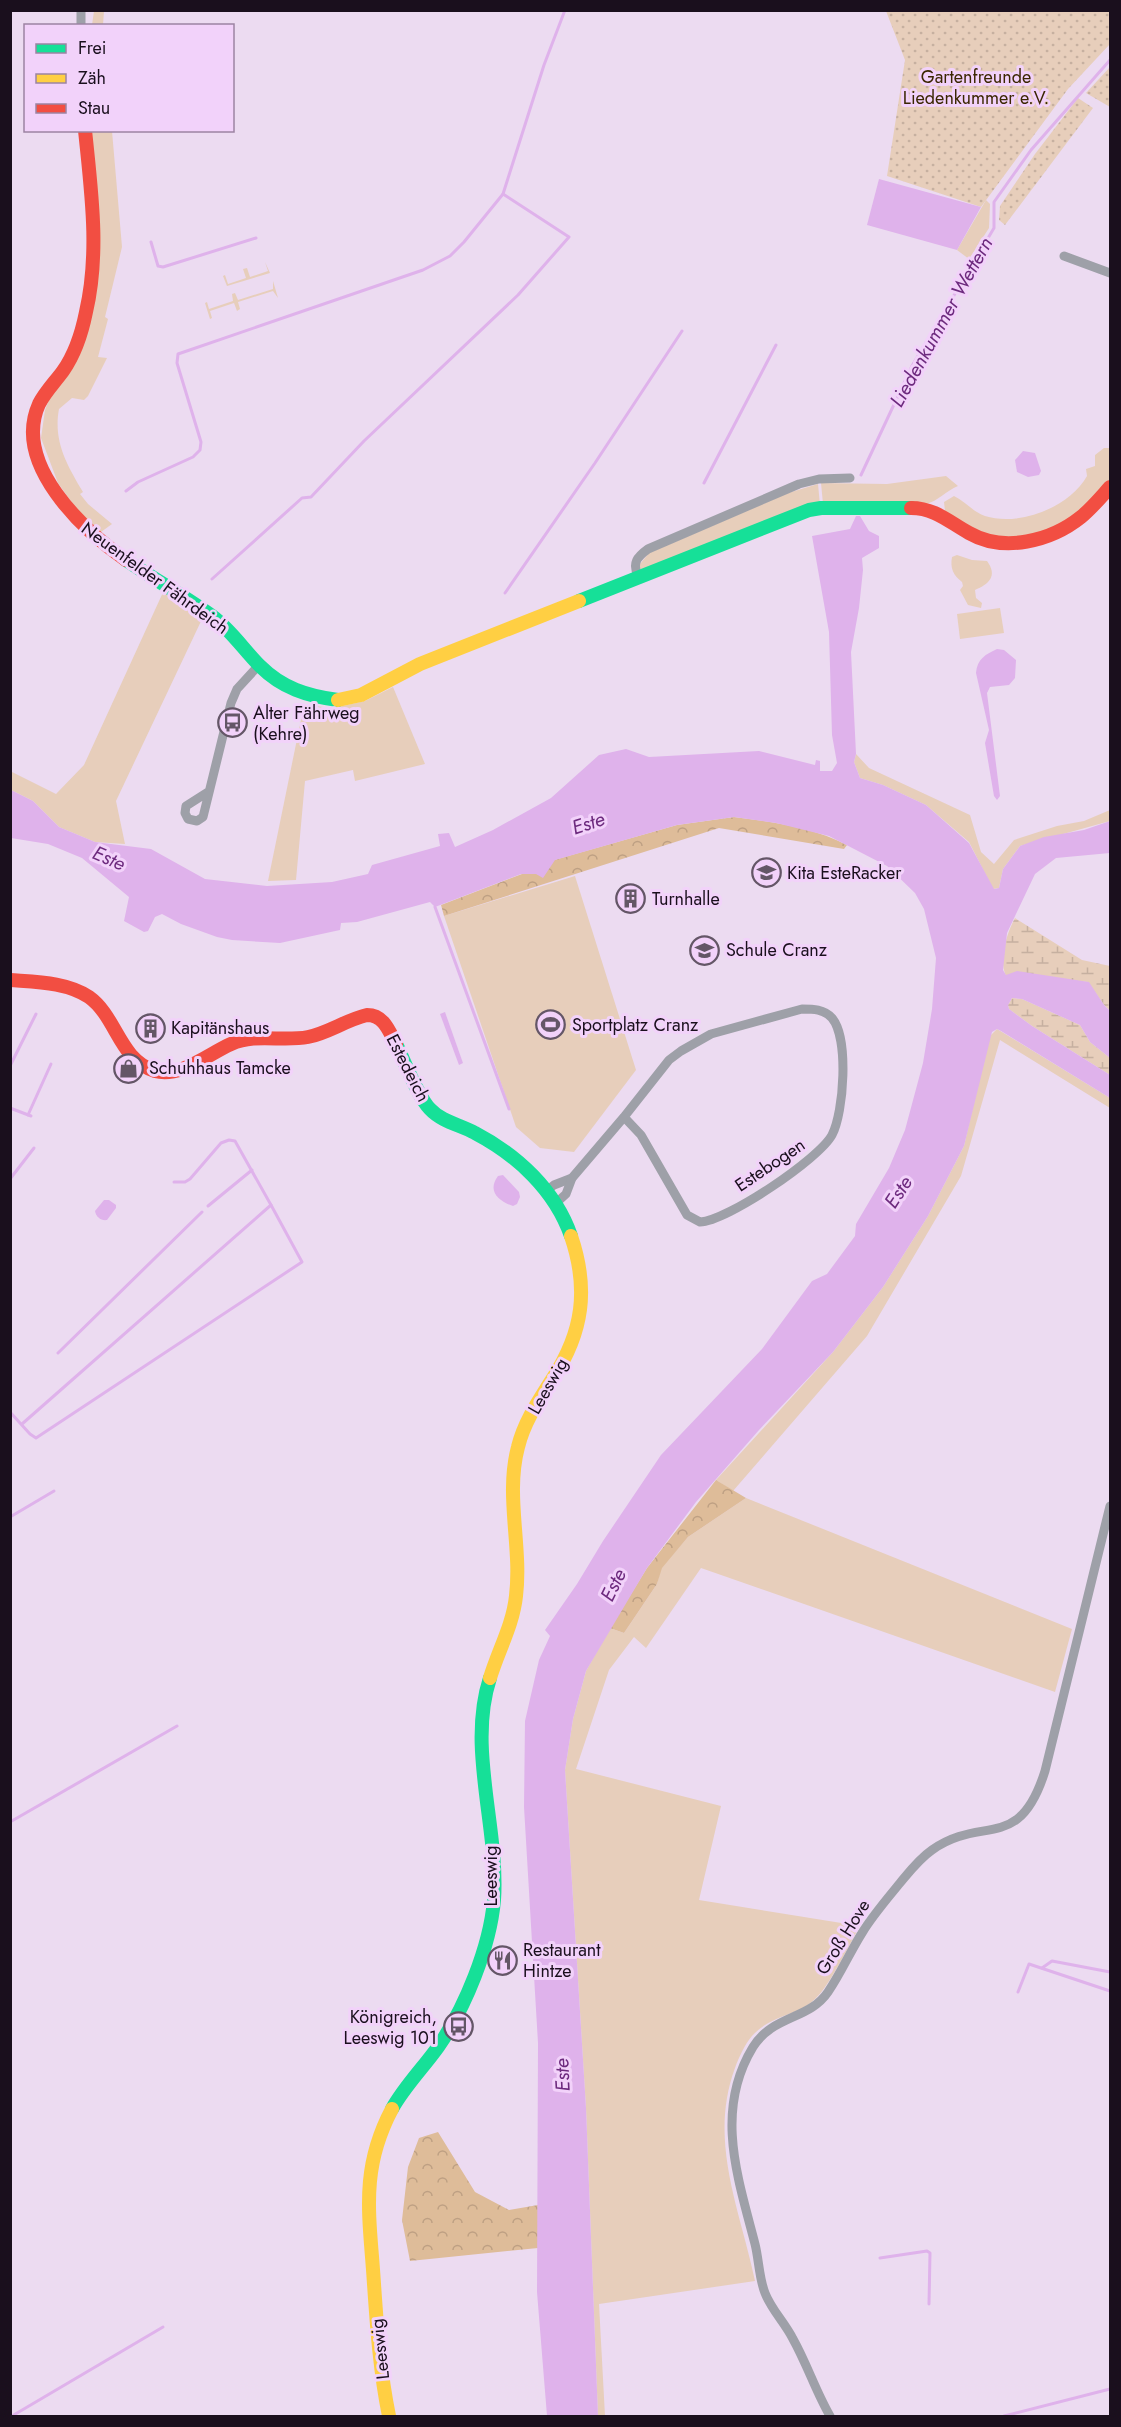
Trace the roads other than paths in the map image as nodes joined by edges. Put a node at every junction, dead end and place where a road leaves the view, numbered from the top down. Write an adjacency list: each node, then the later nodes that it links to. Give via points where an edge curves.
1 (85, 132): 7 (street, Neuenfelder Fährdeich, via 94,265 79,337 64,370 35,413 34,434 40,464 56,496 84,528 212,616 232,632)
2 (1064, 256): 3 (street)
3 (1110, 273)
4 (850, 478): 6 (street, via 799,484 648,549 637,557 634,568)
5 (1110, 487): 6 (street, Neuenfelder Fährdeich, via 1080,518 1058,532 1032,541 984,540 923,508 821,508 796,513)
6 (638, 576): 7 (street, Neuenfelder Fährdeich, via 420,664 361,695 339,699 300,693 278,682)
7 (259, 665): 8 (street, via 237,689 231,703)
8 (208, 792)
9 (10, 980): 12 (street, Estedeich, via 82,993 98,1005 134,1059 159,1072 178,1070 242,1040 310,1037 362,1016 379,1017 433,1113 508,1153)
10 (624, 1117): 10 (street, Estebogen, via 669,1060 711,1034 802,1009 824,1011 836,1024 841,1041 842,1087 840,1110 831,1136 809,1161 721,1217 700,1222 687,1215 641,1135); 11 (street, Estebogen)
11 (572, 1178): 12 (street, Estebogen); 13 (street, Estebogen, via 566,1194)
12 (546, 1191): 13 (street, Estedeich)
13 (555, 1204): 14 (street, Estedeich, via 572,1238 580,1273)
14 (578, 1325): 16 (street, Leeswig, via 570,1350 526,1424 514,1461 515,1599 510,1624 490,1671 483,1714 492,1857 490,1920 483,1948 452,2024 395,2104 370,2174 369,2225)
15 (1110, 1506): 17 (street, Groß Hove, via 1046,1771 1033,1802 1010,1824 949,1840 924,1856 868,1923 823,1999 768,2030 755,2044 739,2076 732,2114 734,2158 762,2284 793,2337)
16 (389, 2416)
17 (830, 2416)

